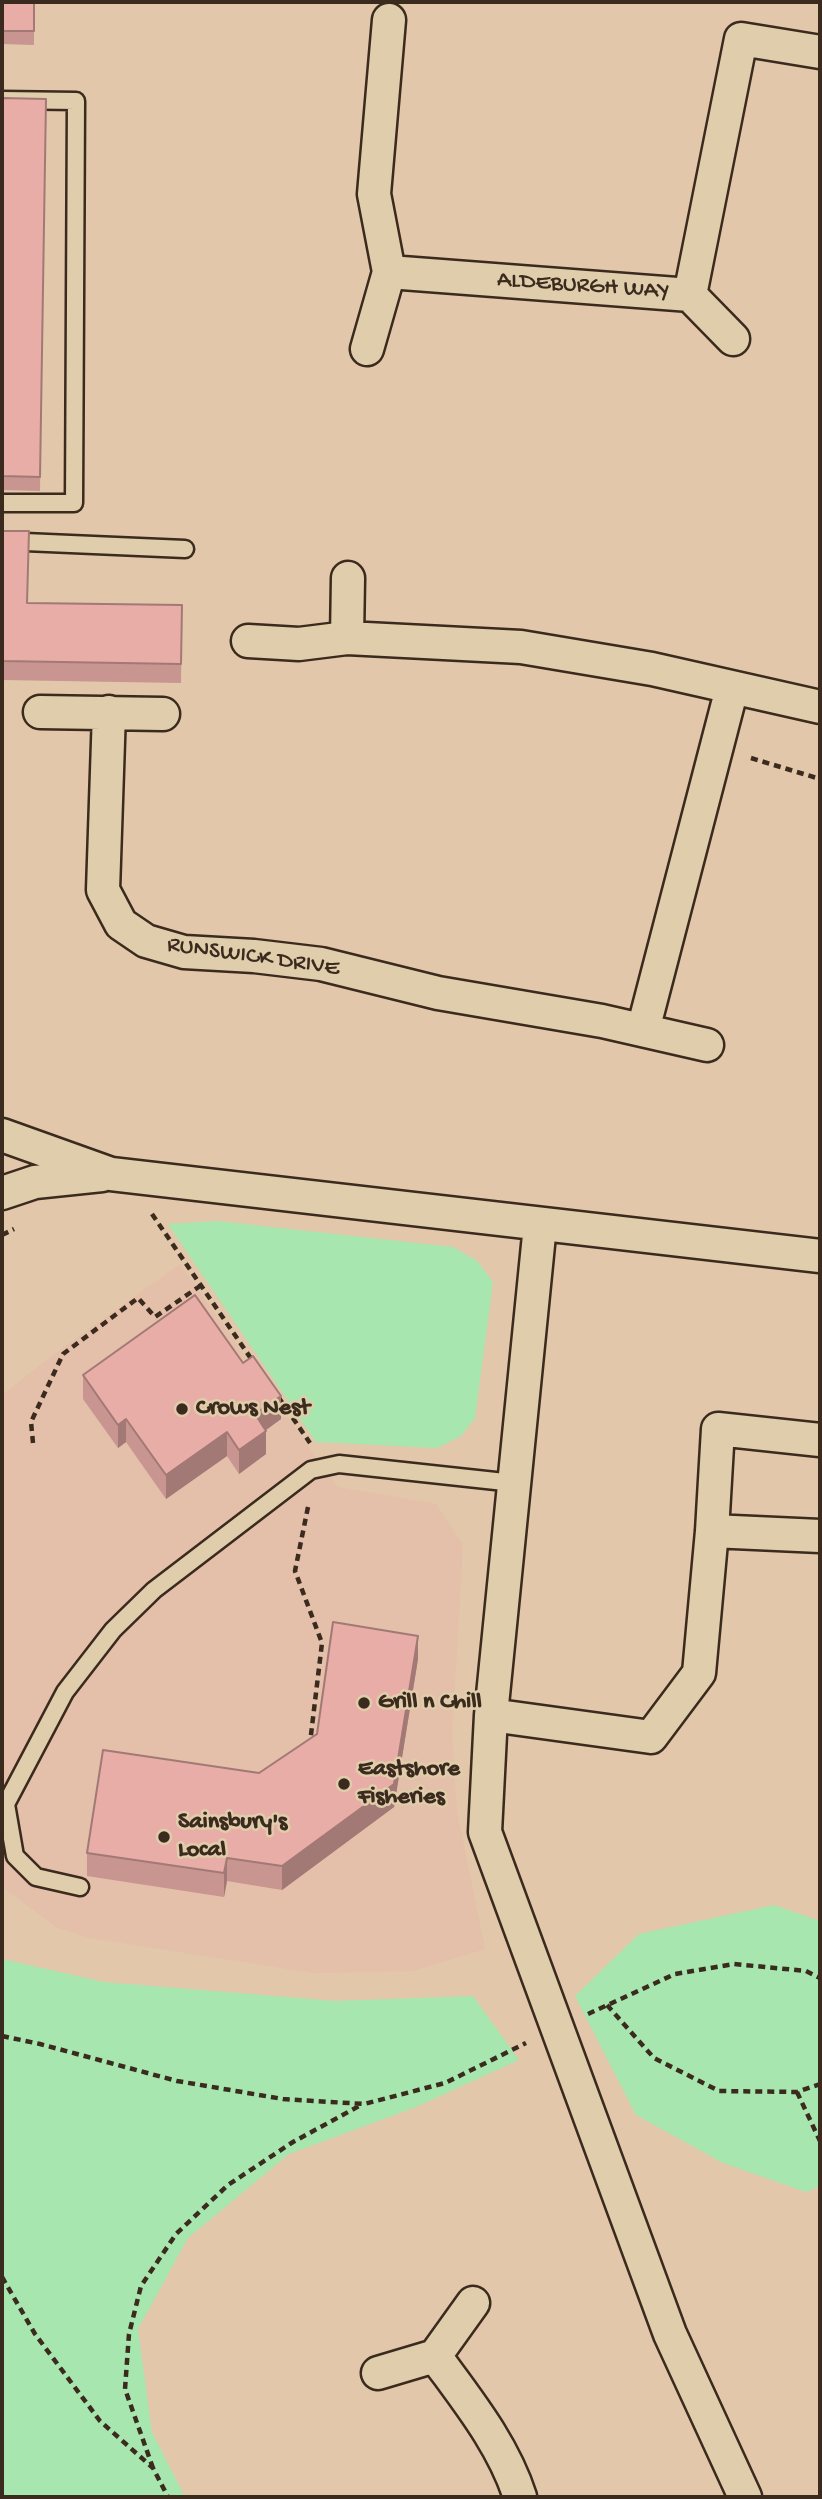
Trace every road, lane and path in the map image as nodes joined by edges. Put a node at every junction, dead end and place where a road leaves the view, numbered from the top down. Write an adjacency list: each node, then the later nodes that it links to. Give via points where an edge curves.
1 (389, 20): 4 (street, via 374,194)
2 (820, 52): 5 (street, ALDEBURGH WAY, via 741,39)
3 (2, 100): 8 (lane, via 76,101 76,114 74,503)
4 (390, 272): 5 (street, ALDEBURGH WAY); 7 (street)
5 (690, 295): 6 (street)
6 (733, 339)
7 (367, 349)
8 (2, 503)
9 (2, 541): 10 (lane)
10 (185, 548)
11 (348, 578): 12 (street)
12 (348, 638): 13 (street, via 299,645); 14 (street, via 521,647)
13 (248, 641)
14 (732, 688): 15 (street); 19 (street)
15 (820, 707)
16 (40, 712): 17 (street)
17 (109, 712): 18 (street); 21 (street, RUNSWICK DRIVE, via 103,890 121,924 146,941 184,952 321,964 438,993)
18 (163, 714)
19 (716, 750): 20 (path); 21 (street)
20 (820, 779)
21 (643, 1030): 22 (street, RUNSWICK DRIVE)
22 (707, 1045)
23 (2, 1135): 24 (street)
24 (111, 1174): 25 (street, via 35,1182); 26 (street)
25 (2, 1193)
26 (540, 1225): 27 (street); 31 (street)
27 (820, 1256)
28 (200, 1286): 30 (path, via 155,1317 138,1298 63,1354 31,1422)
29 (820, 1440): 32 (street, via 718,1429)
30 (33, 1443)
31 (514, 1483): 34 (street); 35 (lane, via 340,1464 311,1470 154,1590 113,1630 65,1692 6,1804 15,1856 36,1877)
32 (712, 1531): 33 (street); 34 (street, via 699,1673 651,1737)
33 (820, 1536)
34 (491, 1715): 52 (street, via 485,1832 670,2334)
35 (80, 1887)
36 (820, 1978): 37 (path, via 806,1971 734,1964 675,1974)
37 (607, 2005): 38 (path); 42 (path, via 654,2058 719,2091)
38 (590, 2012)
39 (2, 2036): 43 (path, via 177,2081 283,2099)
40 (501, 2055): 43 (path, via 445,2083)
41 (820, 2084): 42 (path)
42 (797, 2092): 44 (path)
43 (364, 2104): 49 (path, via 293,2142 228,2185 176,2234 141,2286 129,2334 125,2389)
44 (820, 2141)
45 (2, 2277): 49 (path, via 35,2334 100,2421)
46 (472, 2303): 47 (street)
47 (435, 2356): 48 (street); 51 (street, via 485,2423)
48 (378, 2373)
49 (153, 2468): 50 (path)
50 (168, 2497)
51 (520, 2497)
52 (745, 2497)

